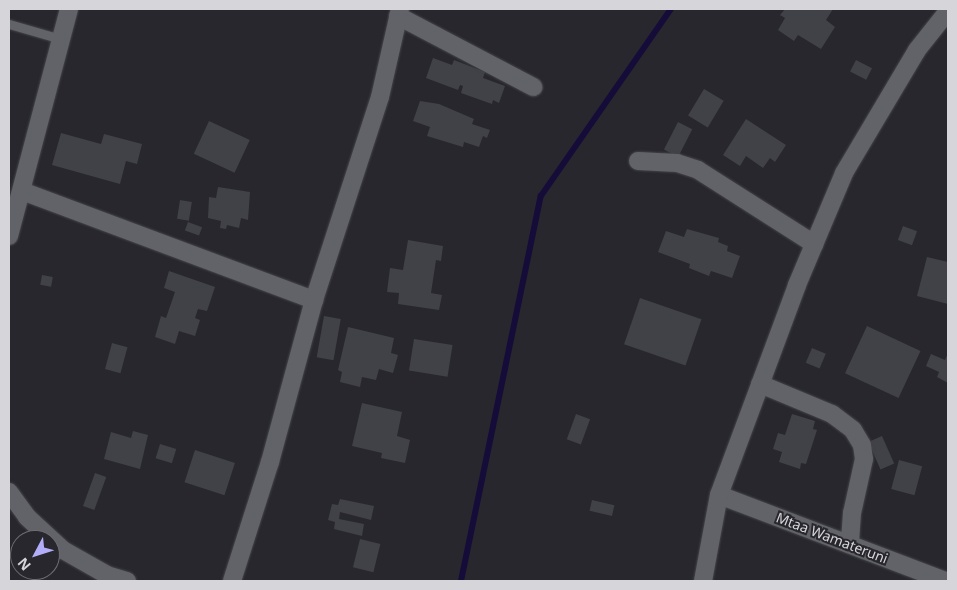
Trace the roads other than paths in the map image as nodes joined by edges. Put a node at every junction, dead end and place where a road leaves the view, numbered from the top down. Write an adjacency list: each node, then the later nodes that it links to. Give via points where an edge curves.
1 (69, 9): 5 (street)
2 (948, 11): 10 (street, via 917,50 844,173)
3 (399, 12): 6 (street); 11 (street, via 380,97)
4 (9, 24): 5 (lane)
5 (61, 39): 8 (street)
6 (533, 87)
7 (638, 161): 10 (street, via 677,163 698,170)
8 (22, 191): 9 (street); 11 (street)
9 (9, 236)
10 (814, 244): 12 (street)
11 (314, 300): 17 (street, via 270,462)
12 (760, 384): 14 (street); 15 (street, via 832,414 853,430 862,445 864,459 852,513)
13 (9, 492): 16 (street, via 27,517 64,550 107,576)
14 (719, 495): 15 (street, Mtaa Wamateruni); 18 (street)
15 (850, 544): 19 (street, Mtaa Wamateruni)
16 (127, 581)
17 (232, 581)
18 (703, 581)
19 (945, 581)

